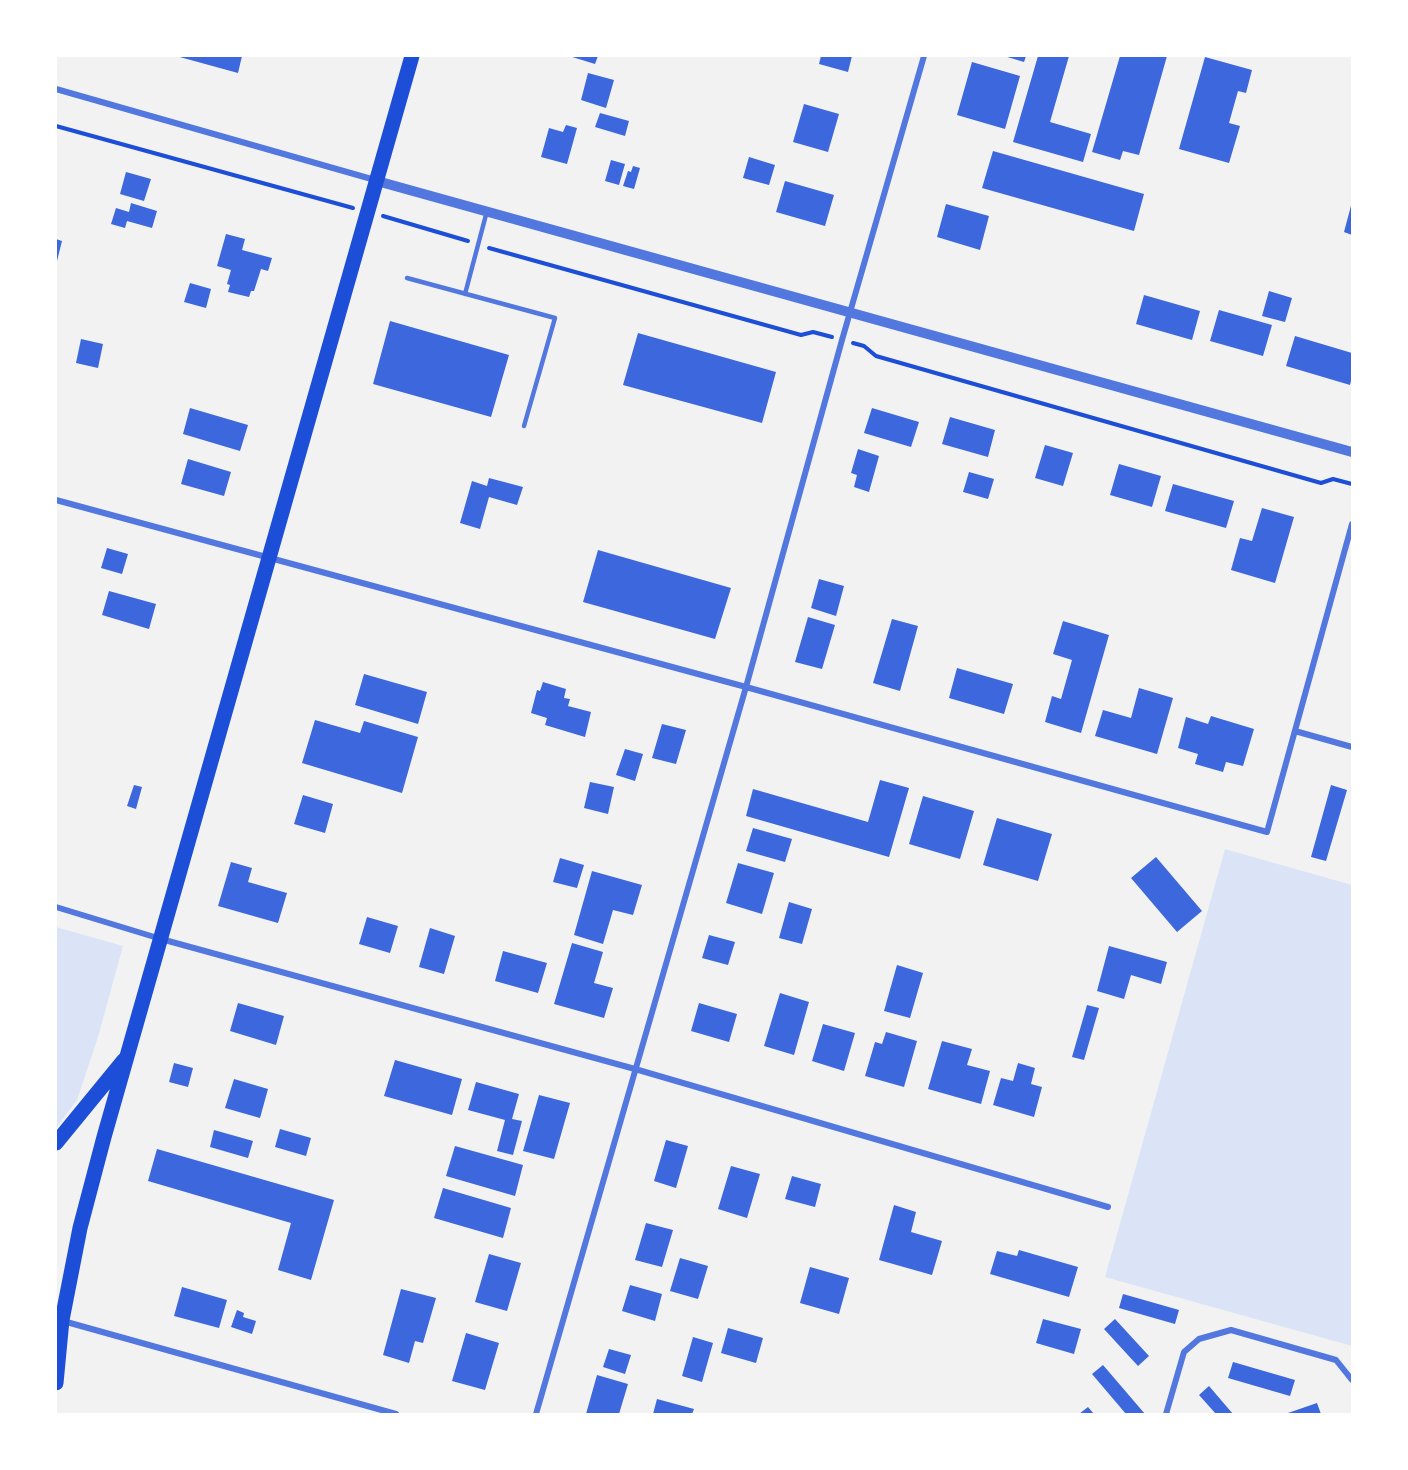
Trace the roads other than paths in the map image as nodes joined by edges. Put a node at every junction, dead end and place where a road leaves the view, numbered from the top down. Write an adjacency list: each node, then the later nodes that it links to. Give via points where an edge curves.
1 (412, 56): 4 (main road)
2 (924, 56): 8 (street)
3 (56, 89): 4 (street)
4 (377, 181): 5 (street); 13 (main road)
5 (487, 212): 7 (lane); 8 (street)
6 (407, 278): 7 (lane)
7 (465, 294): 9 (lane, via 555,318)
8 (850, 312): 10 (street); 14 (street)
9 (524, 426)
10 (1353, 452)
11 (56, 500): 13 (street)
12 (1353, 524): 15 (street)
13 (269, 558): 14 (street); 18 (main road)
14 (746, 687): 15 (street, via 1267,832); 20 (street)
15 (1295, 730): 16 (street)
16 (1353, 747)
17 (56, 907): 18 (street)
18 (161, 939): 19 (main road); 20 (street)
19 (128, 1056): 21 (main road); 23 (main road, via 80,1228)
20 (635, 1069): 22 (street); 27 (street)
21 (56, 1143)
22 (1108, 1207)
23 (62, 1320): 25 (main road); 26 (street)
24 (1353, 1380): 28 (street, via 1336,1360 1231,1330 1199,1339 1184,1352)
25 (56, 1383)
26 (396, 1414)
27 (536, 1414)
28 (1166, 1414)

